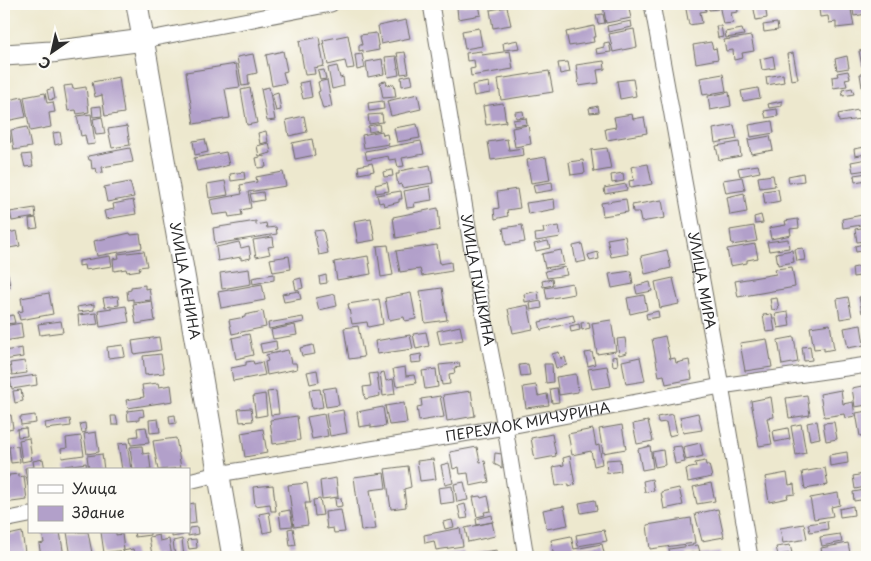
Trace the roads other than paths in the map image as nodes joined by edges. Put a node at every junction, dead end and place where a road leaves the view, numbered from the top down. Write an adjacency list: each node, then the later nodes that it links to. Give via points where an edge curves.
1 (137, 4): 5 (street, УЛИЦА ЛЕНИНА)
2 (330, 4): 5 (street)
3 (431, 4): 11 (street, УЛИЦА ПУШКИНА)
4 (652, 4): 10 (street, УЛИЦА МИРА)
5 (144, 40): 6 (street); 12 (street, УЛИЦА ЛЕНИНА)
6 (51, 52): 7 (street); 8 (street)
7 (4, 54)
8 (4, 61)
9 (867, 366): 10 (street, ПЕРЕУЛОК МИЧУРИНА)
10 (721, 386): 11 (street, ПЕРЕУЛОК МИЧУРИНА); 18 (street, УЛИЦА МИРА)
11 (505, 427): 12 (street, ПЕРЕУЛОК МИЧУРИНА); 17 (street, УЛИЦА ПУШКИНА)
12 (218, 474): 13 (street, ПЕРЕУЛОК МИЧУРИНА); 16 (street, УЛИЦА ЛЕНИНА)
13 (190, 481)
14 (28, 515): 15 (street)
15 (4, 520)
16 (233, 557)
17 (526, 557)
18 (750, 557)

